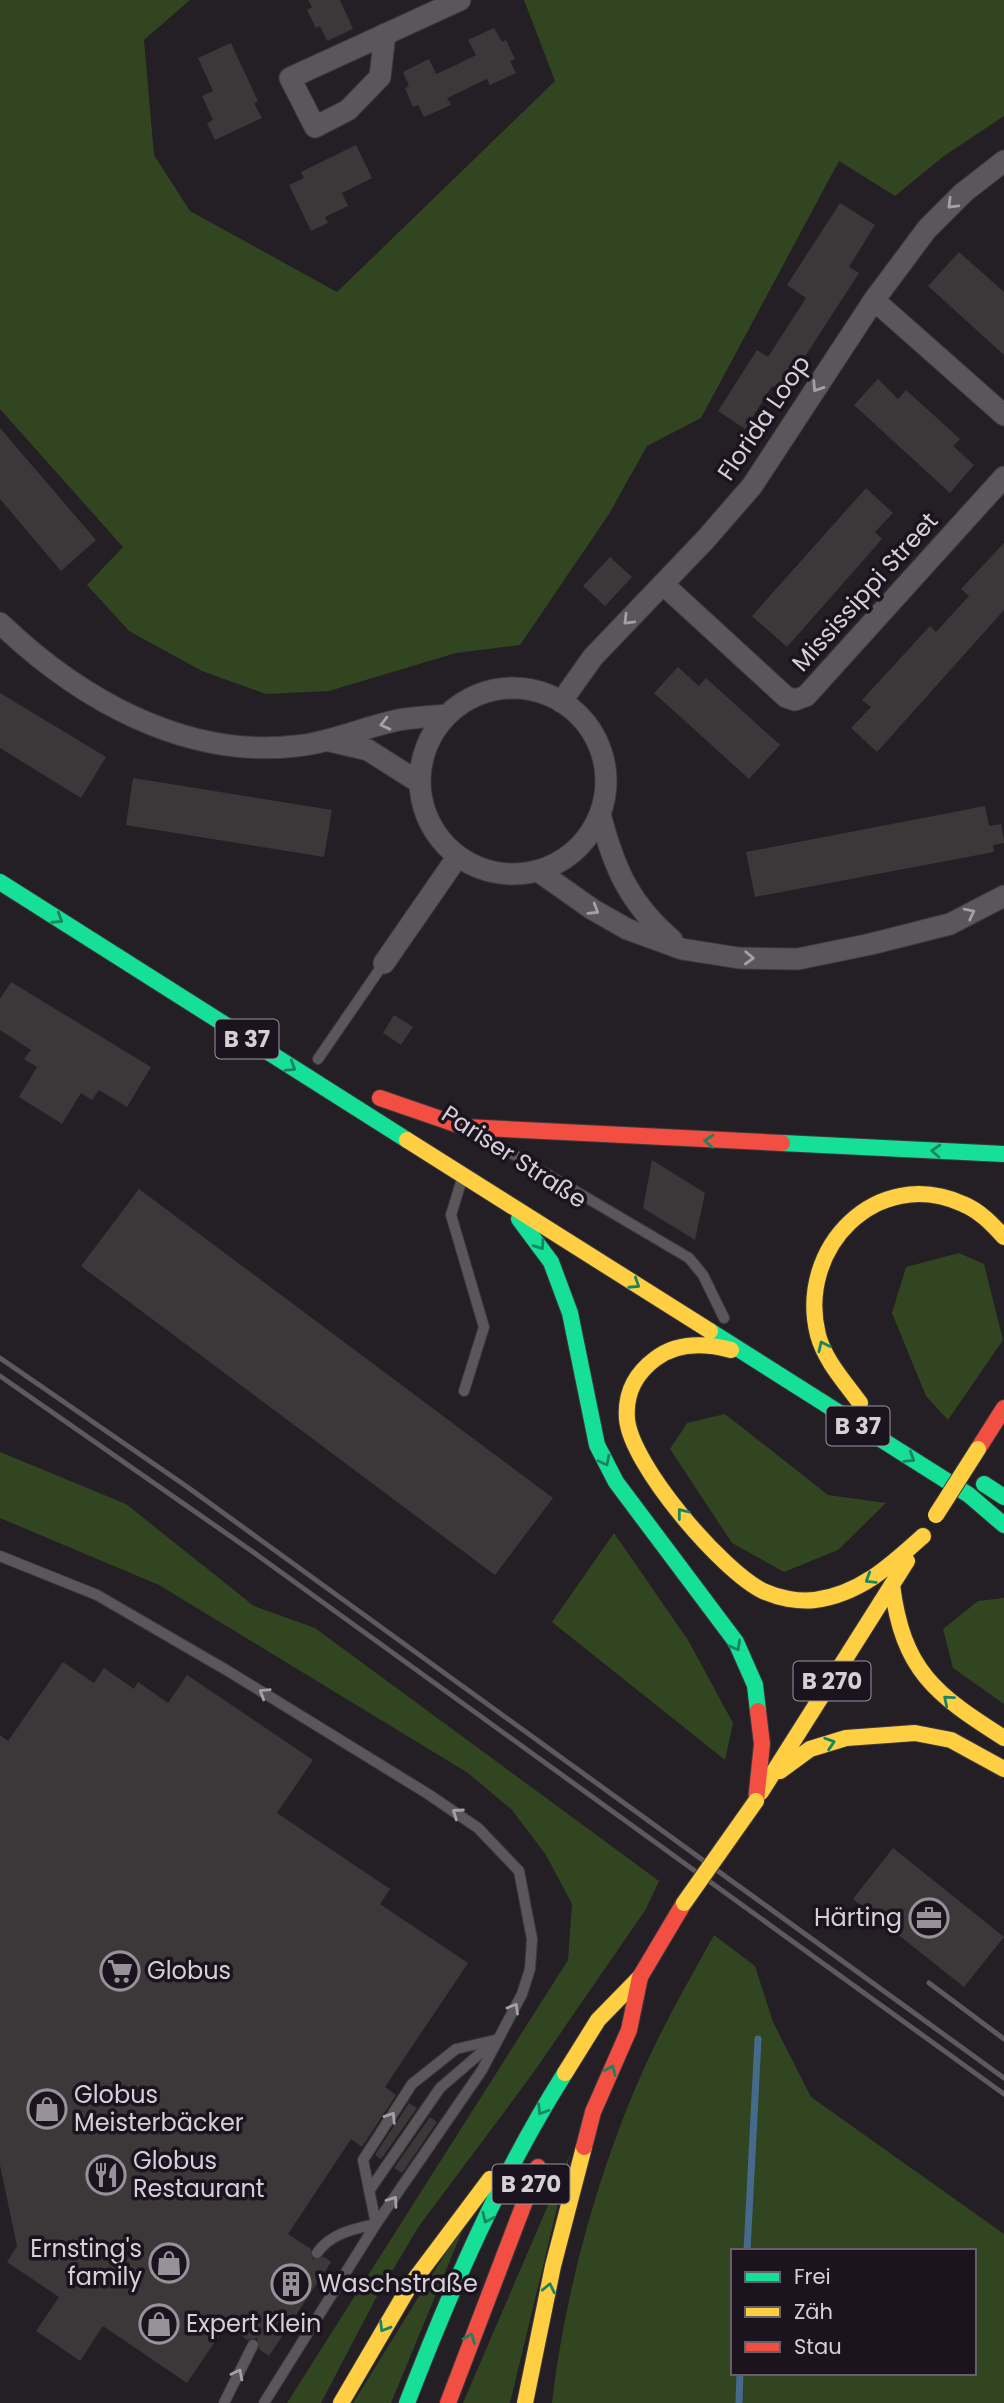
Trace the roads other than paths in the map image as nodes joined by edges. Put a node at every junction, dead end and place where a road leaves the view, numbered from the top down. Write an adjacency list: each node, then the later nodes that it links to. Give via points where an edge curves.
1 (460, 0): 2 (street)
2 (385, 34): 2 (street, via 290,78 315,127 348,110 380,77)
3 (1004, 161): 4 (street, Florida Loop, one-way to 4, via 963,192 927,229)
4 (874, 300): 5 (street); 7 (street, Florida Loop, one-way to 7, via 752,486)
5 (1004, 415)
6 (1004, 477): 7 (street, Mississippi Street, via 806,696 795,700)
7 (664, 585): 9 (street, Florida Loop, one-way to 9, via 593,657)
8 (0, 623): 11 (street, via 32,654 89,695 148,724 254,748)
9 (561, 702): 10 (street, via 527,690 490,691); 13 (street, via 592,732 601,751 606,772)
10 (447, 715): 11 (street, one-way to 11, via 396,721); 12 (street, via 427,747)
11 (324, 740): 12 (street, via 368,750)
12 (420, 783): 14 (street, via 430,824)
13 (600, 814): 15 (street, via 586,839 572,852); 18 (street, via 611,857 624,883 654,924)
14 (458, 856): 15 (street, via 496,873); 19 (street)
15 (538, 871): 18 (street, one-way to 18, via 627,929)
16 (0, 882): 24 (main road, Pariser Straße / B 37, one-way to 24)
17 (1004, 896): 18 (street, one-way to 17, via 739,958 798,959 950,924)
18 (682, 949)
19 (384, 963): 20 (lane)
20 (317, 1059)
21 (464, 1127): 22 (main road, Pariser Straße, via 375,1095); 23 (main road, one-way to 21); 28 (lane, via 689,1258)
22 (439, 1136)
23 (1004, 1154)
24 (463, 1174): 25 (main road, Pariser Straße / B 37); 31 (lane, via 451,1215 484,1327)
25 (495, 1194): 29 (main road, Pariser Straße / B 37, one-way to 29); 44 (main road, one-way to 44, via 551,1262 579,1349 597,1446 616,1482 736,1642 755,1685 762,1744)
26 (1004, 1237): 30 (main road, B 37, one-way to 26, via 866,1407 823,1348 814,1304 816,1276 826,1248 842,1228 883,1201 923,1193 968,1205)
27 (691, 1297): 28 (main road)
28 (730, 1321)
29 (748, 1357): 34 (main road, Pariser Straße / B 37, one-way to 34); 38 (main road, one-way to 29, via 877,1576 835,1597 791,1600 764,1592 734,1574 642,1463 626,1417 635,1383 661,1354 678,1346 704,1343)
30 (826, 1382)
31 (464, 1391)
32 (1004, 1408): 38 (main road, B 270, bridge)
33 (950, 1462): 35 (main road)
34 (969, 1495): 36 (main road, Pariser Straße); 37 (main road)
35 (1004, 1495)
36 (1004, 1514)
37 (998, 1527)
38 (923, 1536): 40 (main road, B 270)
39 (0, 1556): 47 (lane, one-way to 39, via 522,1994 532,1939 519,1871 478,1828 159,1629 97,1595)
40 (892, 1585): 41 (main road, one-way to 40, via 946,1700 925,1677 900,1631); 43 (main road, B 270)
41 (1004, 1738)
42 (1004, 1769): 43 (main road, one-way to 42, via 820,1746 846,1738 905,1733 951,1740)
43 (771, 1777): 44 (main road, B 270)
44 (756, 1801): 45 (main road, B 270, bridge, via 684,1903)
45 (640, 1977): 46 (main road, B 270); 48 (main road, B 270, one-way to 48, via 598,2020); 59 (main road, one-way to 45, via 553,2266 593,2112 629,2030)
46 (608, 2036)
47 (495, 2040): 50 (lane, via 440,2088); 50 (lane, one-way to 47, via 363,2160 412,2084 456,2049); 51 (lane, one-way to 47, via 456,2111)
48 (526, 2134): 56 (main road, one-way to 56, via 445,2233); 57 (main road, B 270, one-way to 57, via 440,2318)
49 (542, 2156): 58 (main road, B 270, one-way to 49)
50 (369, 2191): 51 (lane)
51 (376, 2224): 52 (lane, via 344,2231); 55 (lane)
52 (317, 2253)
53 (253, 2345): 54 (lane, one-way to 53)
54 (224, 2403)
55 (264, 2403)
56 (341, 2403)
57 (407, 2403)
58 (448, 2403)
59 (525, 2403)

